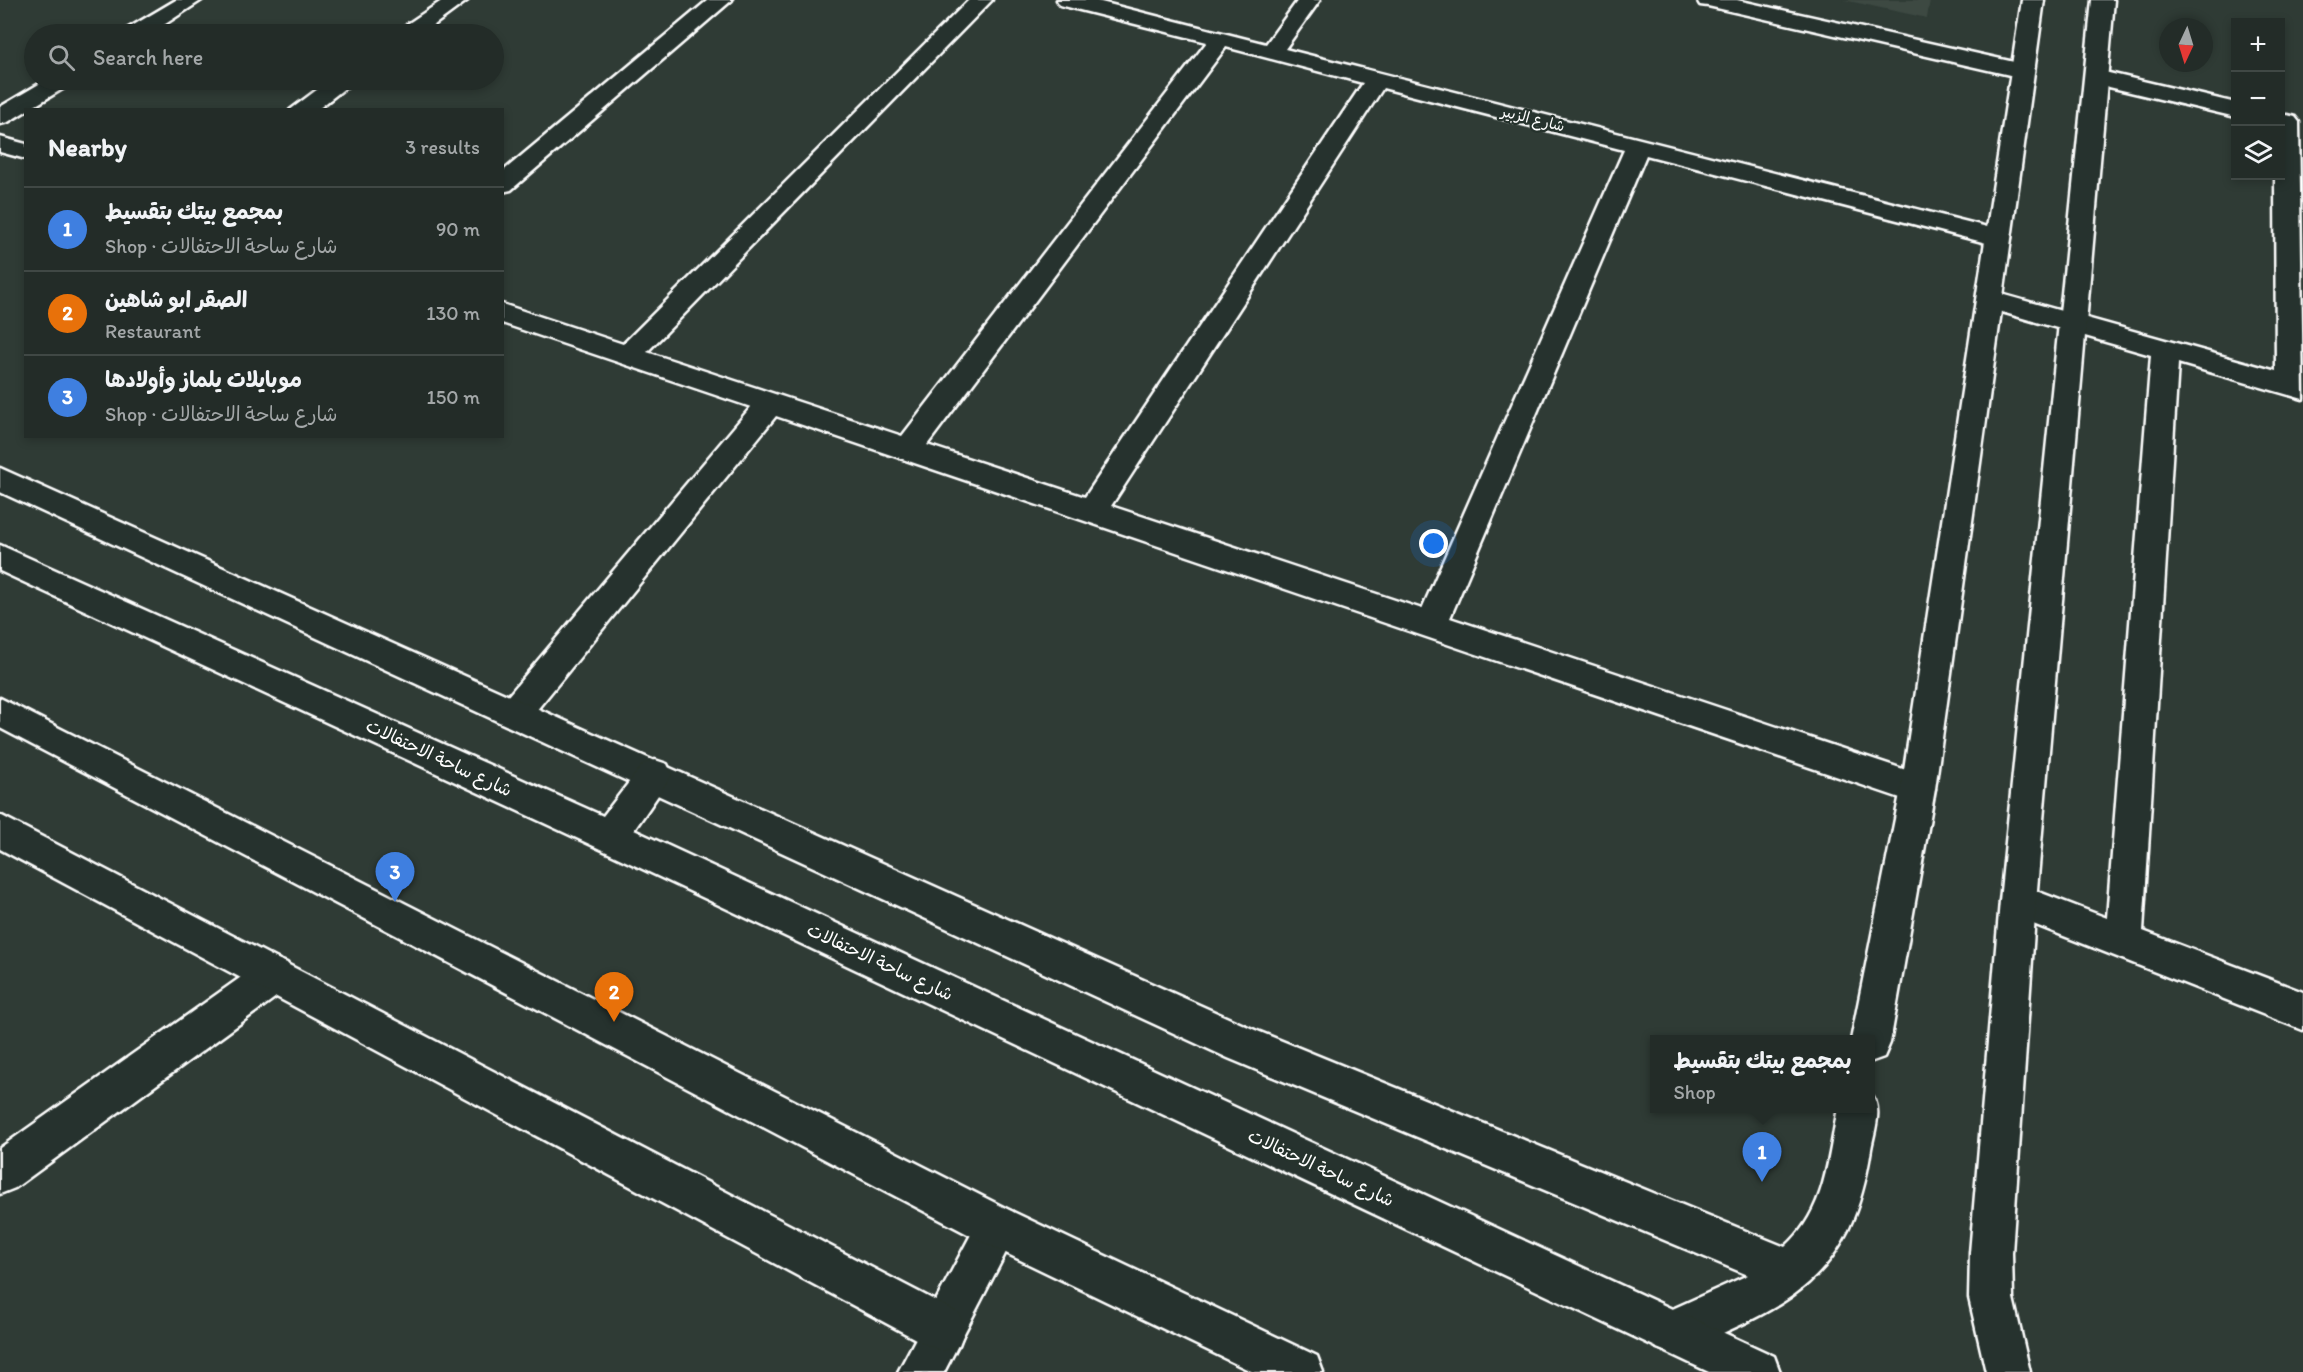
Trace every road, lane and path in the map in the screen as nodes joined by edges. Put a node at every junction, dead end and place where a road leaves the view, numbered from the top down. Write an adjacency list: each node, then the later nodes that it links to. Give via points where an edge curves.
1 (191, 0): 10 (street)
2 (457, 0): 11 (street)
3 (721, 0): 26 (street)
4 (981, 0): 32 (street)
5 (1068, 0): 12 (street, شارع الزبير)
6 (1309, 0): 13 (street)
7 (1708, 0): 14 (street)
8 (2033, 0): 14 (street)
9 (2103, 0): 15 (street)
10 (151, 24)
11 (422, 24)
12 (1221, 39): 13 (street, شارع الزبير); 35 (street)
13 (1270, 52): 16 (street, شارع الزبير)
14 (2023, 71): 27 (street)
15 (2096, 77): 20 (street); 30 (street)
16 (1377, 79): 24 (street, شارع الزبير); 37 (street)
17 (45, 90): 21 (street)
18 (330, 90): 19 (street)
19 (304, 108)
20 (2231, 109)
21 (0, 117)
22 (2290, 122): 33 (street)
23 (0, 144): 25 (street)
24 (1638, 146): 27 (street, شارع الزبير); 39 (street)
25 (24, 151)
26 (504, 183)
27 (1998, 238): 28 (street)
28 (1990, 300): 30 (street); 43 (street)
29 (504, 314): 32 (street)
30 (2073, 323): 31 (street); 46 (street)
31 (2165, 350): 33 (street); 47 (street)
32 (628, 355): 34 (street)
33 (2297, 387)
34 (770, 403): 35 (street); 41 (street)
35 (908, 449): 37 (street)
36 (0, 479): 41 (street)
37 (1092, 511): 39 (street)
38 (0, 557): 45 (street, شارع ساحة الاحتفالات)
39 (1431, 625): 43 (street)
40 (0, 712): 53 (street)
41 (515, 712): 42 (street)
42 (655, 775): 45 (street); 54 (street, via 1242,1044)
43 (1918, 789): 50 (street)
44 (0, 831): 48 (street)
45 (609, 836): 56 (street, شارع ساحة الاحتفالات)
46 (2018, 901): 47 (street); 60 (street, via 1990,1253 1991,1298)
47 (2124, 941): 49 (street)
48 (274, 976): 52 (street); 55 (street)
49 (2303, 1011)
50 (1872, 1035)
51 (1857, 1113): 54 (street, via 1834,1216 1818,1243)
52 (0, 1173)
53 (998, 1227): 55 (street); 58 (street)
54 (1791, 1271): 56 (street, via 1745,1301)
55 (943, 1329): 57 (street)
56 (1673, 1332): 59 (street, شارع ساحة الاحتفالات)
57 (920, 1372)
58 (1301, 1372)
59 (1758, 1372)
60 (2008, 1372)

